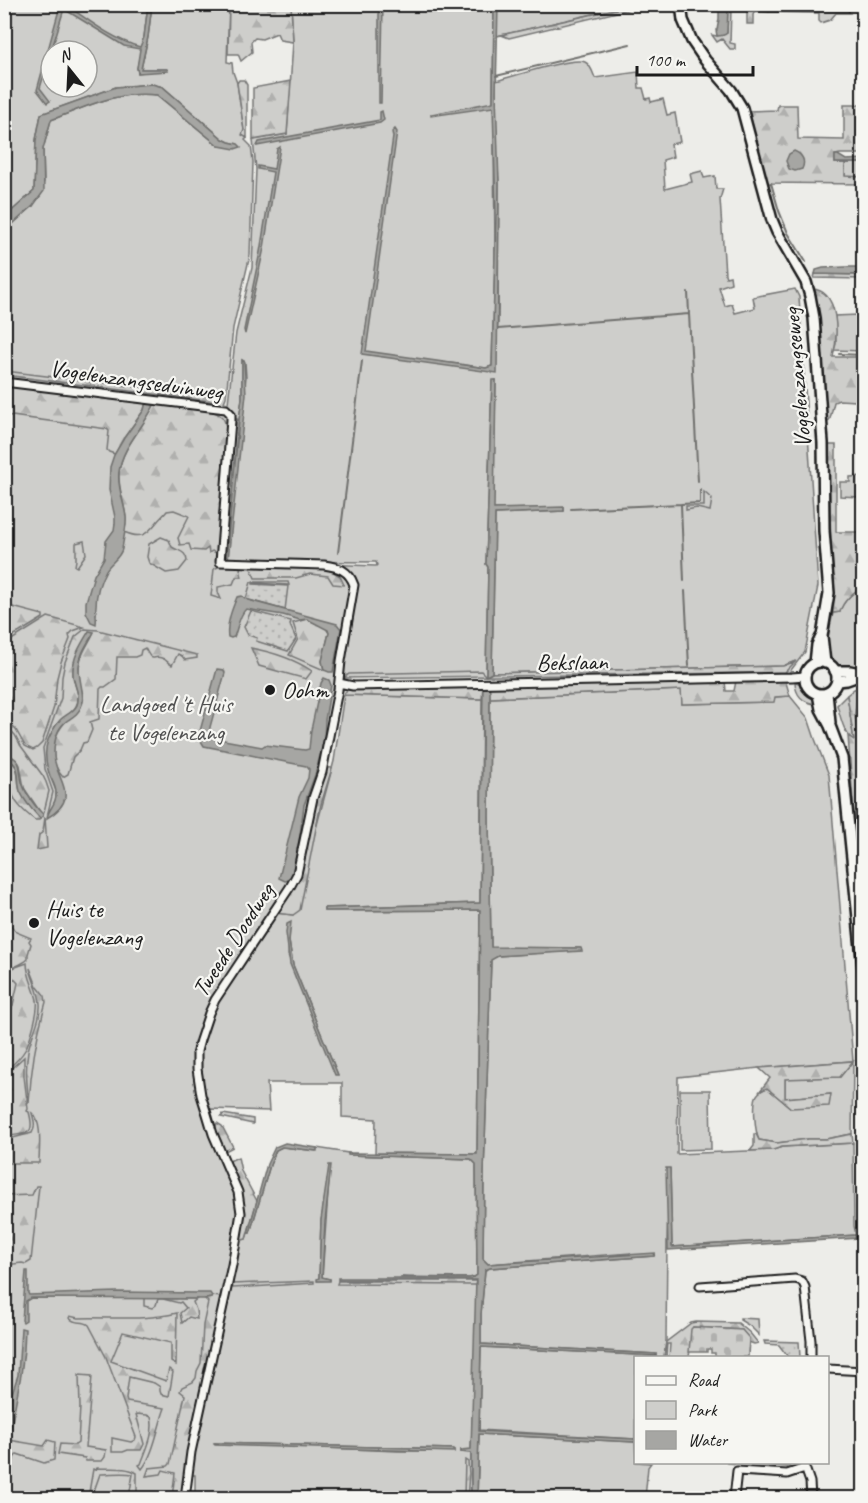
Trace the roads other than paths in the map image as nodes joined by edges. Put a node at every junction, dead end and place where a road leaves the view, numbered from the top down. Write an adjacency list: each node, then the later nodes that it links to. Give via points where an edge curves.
1 (681, 4): 3 (main road, Vogelenzangseweg, via 692,41 742,108 772,220 810,296 823,443 829,593 817,645)
2 (4, 382): 7 (street, Vogelenzangseduinweg, via 226,409 231,420 220,562 324,565 337,567 351,576 354,585)
3 (820, 663): 5 (main road); 6 (main road, via 832,667)
4 (864, 674): 6 (main road, via 847,680)
5 (805, 676): 7 (street, Bekslaan, via 353,686); 8 (main road, via 809,689)
6 (836, 676): 8 (main road, via 835,687)
7 (339, 683): 15 (street, Tweede Doodweg, via 297,874 215,1000 197,1051 201,1095 238,1192 241,1213)
8 (822, 694): 9 (main road, via 821,709 842,758)
9 (864, 978)
10 (700, 1286): 11 (street, via 802,1281)
11 (811, 1356)
12 (829, 1370): 13 (street)
13 (864, 1371)
14 (804, 1465): 16 (street, via 787,1474 737,1471); 17 (street)
15 (185, 1498)
16 (734, 1498)
17 (811, 1498)

